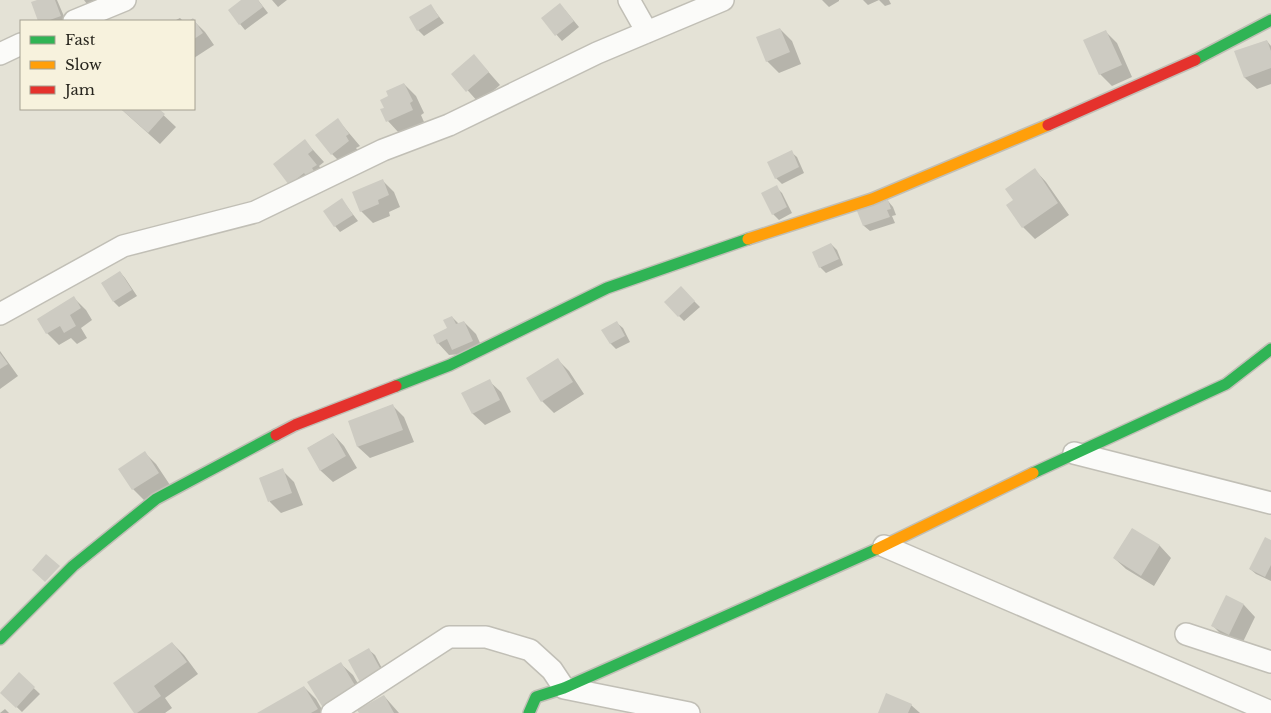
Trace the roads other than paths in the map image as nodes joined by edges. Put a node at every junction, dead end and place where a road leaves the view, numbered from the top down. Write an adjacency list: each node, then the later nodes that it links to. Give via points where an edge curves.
1 (125, 0): 4 (street)
2 (629, 0): 6 (street)
3 (723, 0): 6 (street)
4 (76, 20)
5 (1271, 20): 15 (street, via 1202,57 872,199 718,248 607,288 450,365 296,425 156,499 50,586)
6 (648, 32): 9 (street, via 597,53 449,125 383,150 255,212 123,246)
7 (20, 44): 8 (street)
8 (0, 54)
9 (0, 314)
10 (1271, 349): 11 (street, via 1226,384)
11 (1074, 453): 12 (street); 13 (street)
12 (1271, 503)
13 (884, 546): 17 (street); 18 (street)
14 (1186, 634): 16 (street)
15 (0, 639)
16 (1271, 662)
17 (564, 688): 19 (street, via 552,670 530,650 486,637 449,637); 20 (street, via 536,697); 21 (street)
18 (1271, 712)
19 (332, 713)
20 (529, 713)
21 (689, 713)

